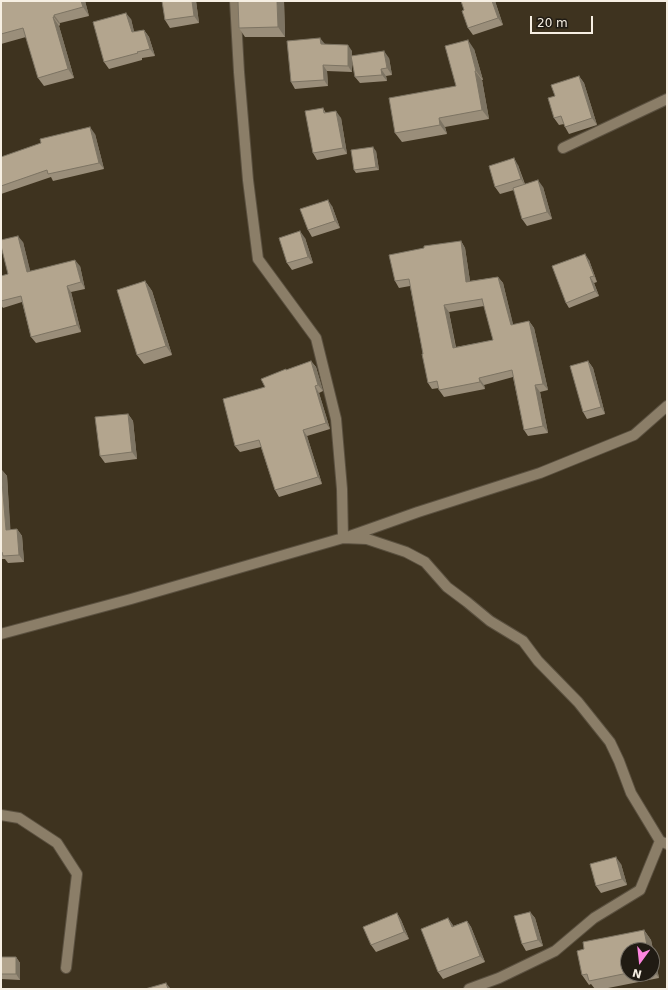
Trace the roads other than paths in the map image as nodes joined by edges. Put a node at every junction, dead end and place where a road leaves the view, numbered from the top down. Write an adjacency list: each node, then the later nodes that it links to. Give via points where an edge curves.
1 (236, 1): 5 (street, via 238,72 258,259 316,338 336,419)
2 (667, 99): 3 (street)
3 (563, 148)
4 (667, 406): 5 (street, via 634,435 540,473)
5 (343, 538): 6 (street); 8 (street, via 367,539 406,552 425,562 447,587 490,621 523,641 610,742 631,793)
6 (1, 634)
7 (1, 815): 9 (street, via 19,818 57,843 77,874)
8 (664, 842): 10 (street, via 640,890 594,918 555,951 499,978)
9 (66, 968)
10 (468, 989)

